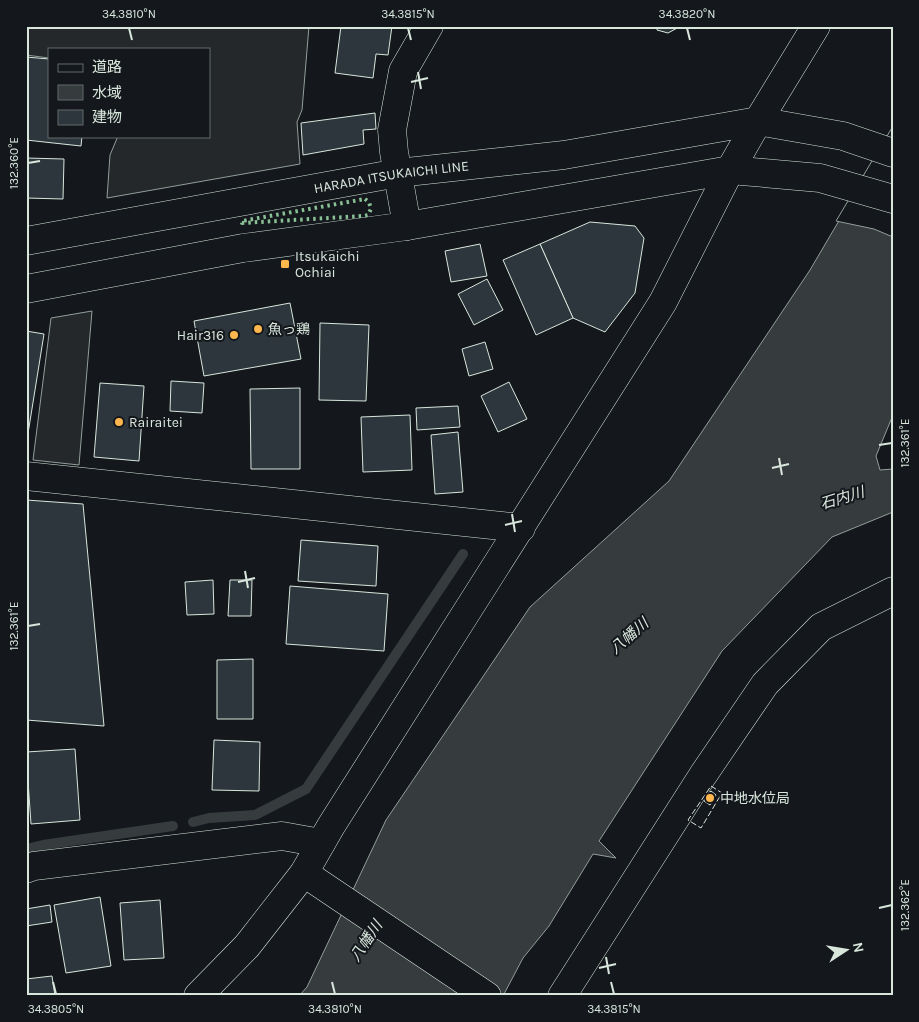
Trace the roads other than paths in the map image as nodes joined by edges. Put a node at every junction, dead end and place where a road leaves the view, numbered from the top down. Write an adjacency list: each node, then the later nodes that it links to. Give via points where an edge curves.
1 (429, 26): 6 (street, via 403,71 392,130)
2 (816, 26): 3 (street)
3 (758, 121): 4 (street, HARADA ITSUKAICHI LINE, via 843,136); 5 (street); 6 (street, HARADA ITSUKAICHI LINE, via 564,155)
4 (893, 153)
5 (730, 170): 7 (street, via 820,178); 8 (street); 12 (street, via 663,302)
6 (398, 173): 8 (street); 9 (street, HARADA ITSUKAICHI LINE)
7 (893, 199)
8 (407, 226): 10 (street, via 243,248)
9 (26, 241)
10 (26, 289)
11 (26, 476): 12 (street)
12 (521, 528): 14 (street)
13 (893, 591): 19 (street, via 821,627 765,684)
14 (321, 843): 15 (street, via 282,836); 16 (street)
15 (26, 869)
16 (314, 880): 17 (street); 18 (street)
17 (198, 996)
18 (487, 996)
19 (562, 996)

